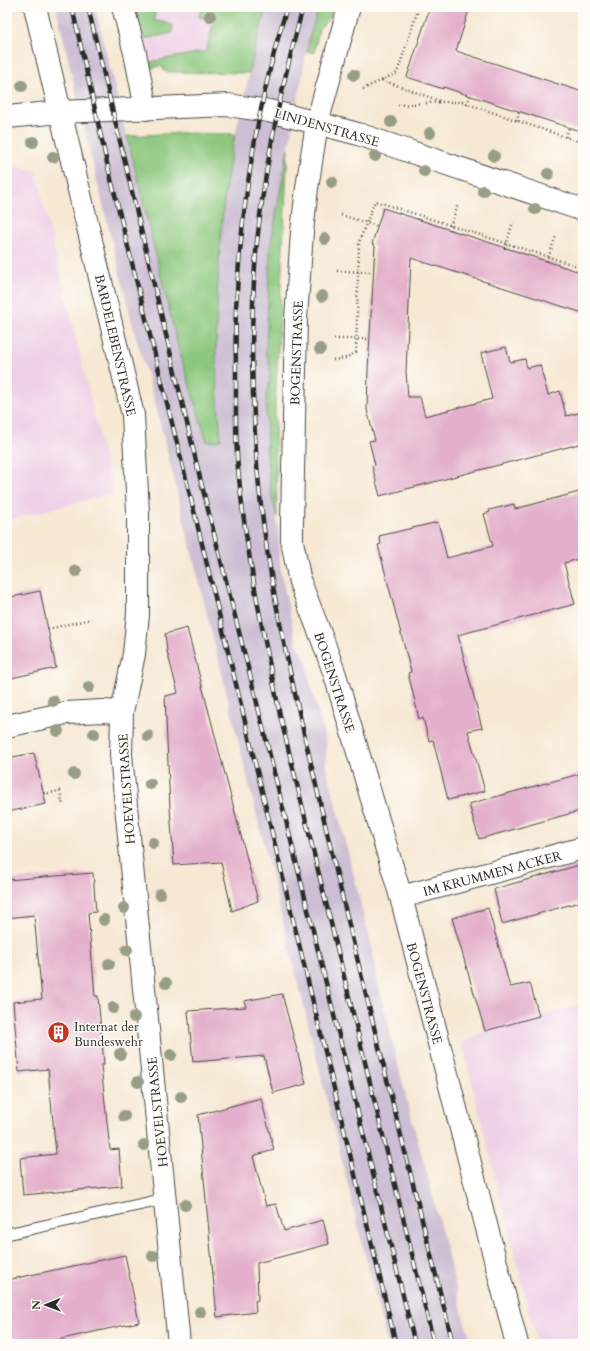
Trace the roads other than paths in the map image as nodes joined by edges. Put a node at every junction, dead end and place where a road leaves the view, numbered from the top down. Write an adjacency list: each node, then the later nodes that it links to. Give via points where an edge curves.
1 (35, 7): 5 (street, BARDELEBENSTRASSE)
2 (123, 7): 4 (street)
3 (348, 7): 7 (street, BOGENSTRASSE)
4 (146, 109): 5 (street, LINDENSTRASSE); 7 (street, LINDENSTRASSE, via 228,105 269,111)
5 (60, 112): 6 (street, LINDENSTRASSE); 9 (street, BARDELEBENSTRASSE, via 133,416 138,512 138,614 134,654)
6 (7, 117)
7 (318, 123): 8 (street, LINDENSTRASSE, via 358,134); 12 (street, BOGENSTRASSE, via 307,188 298,295 292,541 300,582 335,674)
8 (583, 210)
9 (122, 712): 10 (street, via 66,713); 13 (street, HOEVELSTRASSE, via 121,755)
10 (7, 726)
11 (583, 848): 12 (street, IM KRUMMEN ACKER)
12 (401, 897): 16 (street, BOGENSTRASSE)
13 (166, 1199): 14 (lane); 15 (street, HOEVELSTRASSE)
14 (7, 1234)
15 (179, 1344)
16 (517, 1344)

